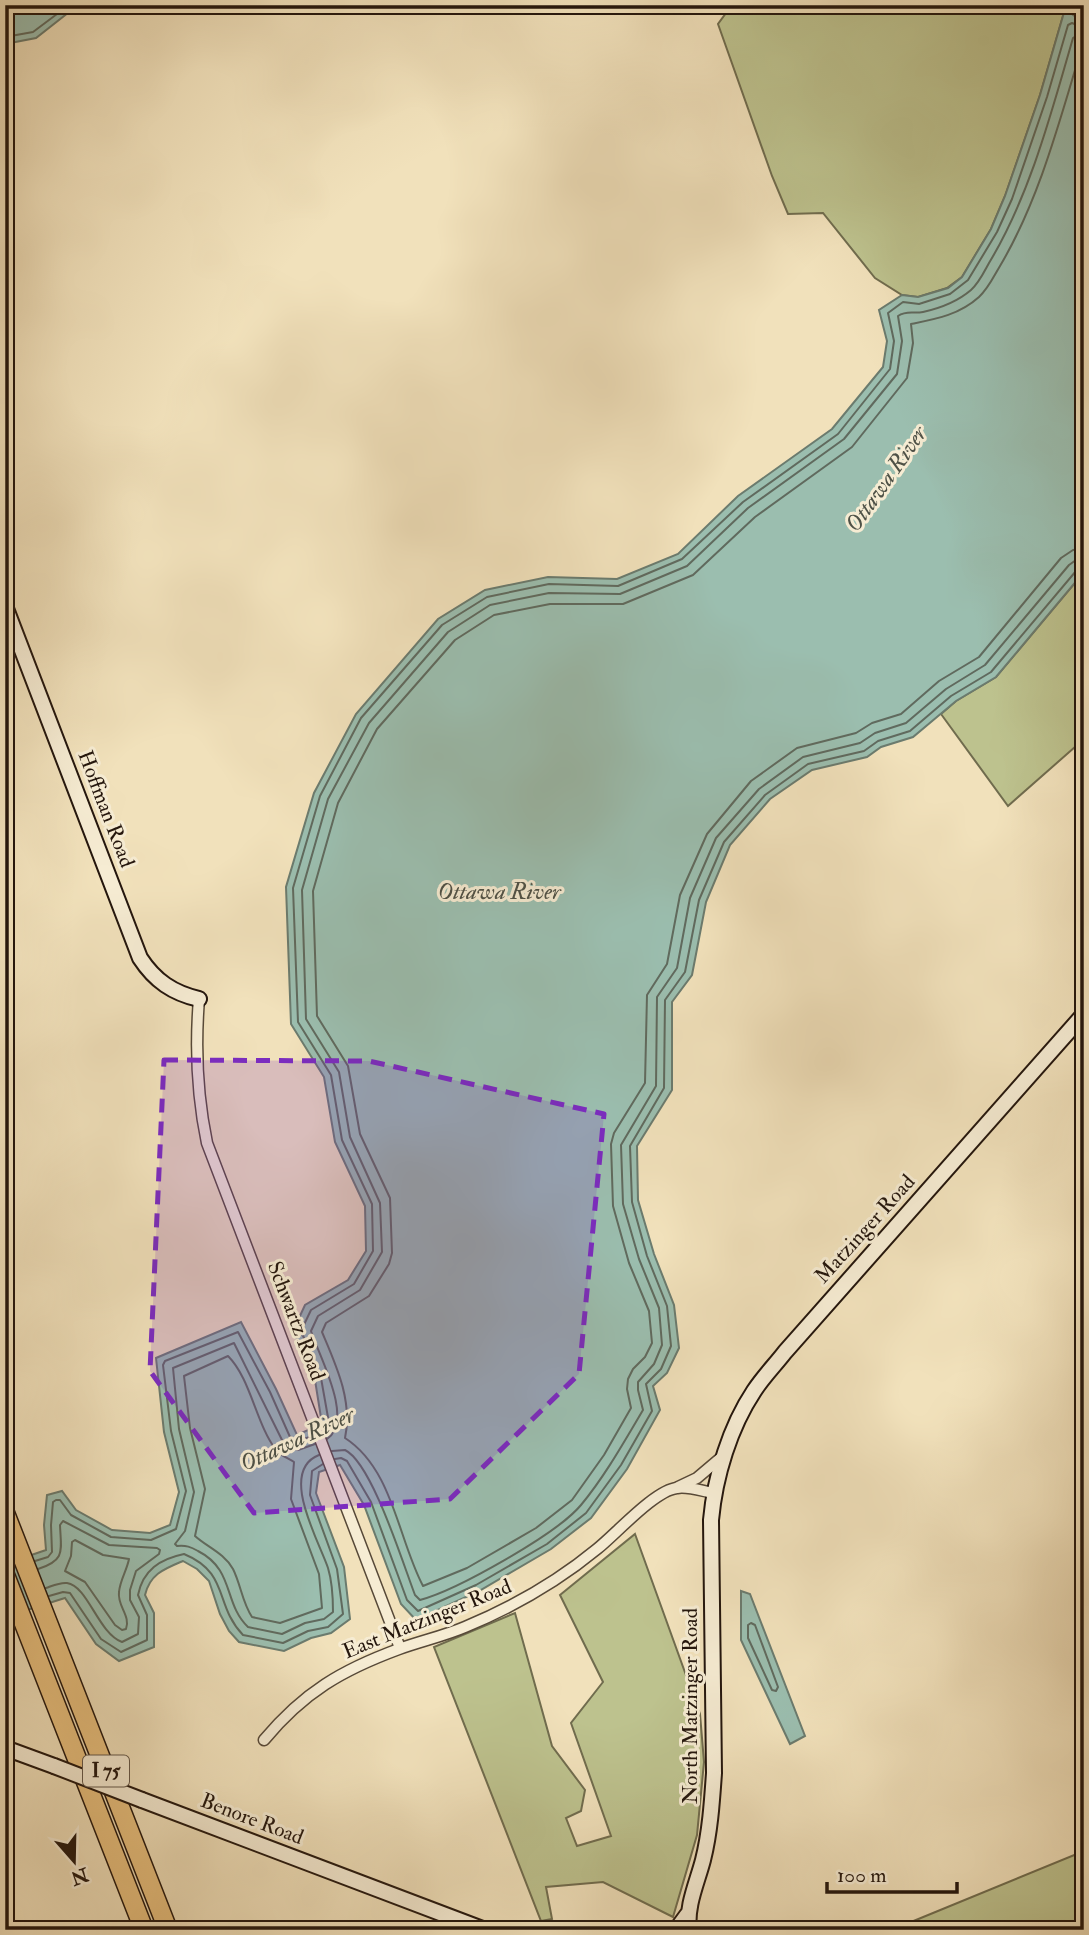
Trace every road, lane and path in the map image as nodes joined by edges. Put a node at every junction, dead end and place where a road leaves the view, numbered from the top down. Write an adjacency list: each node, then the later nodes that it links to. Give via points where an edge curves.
1 (5, 606): 2 (street, Hoffman Road, via 140,958 161,983)
2 (199, 999): 9 (street, Schwartz Road, via 198,1089 207,1143)
3 (1084, 1014): 4 (street, Matzinger Road, via 785,1352 753,1392)
4 (726, 1453): 5 (street, East Matzinger Road, via 697,1478); 6 (street, Matzinger Road)
5 (676, 1488): 6 (street); 9 (street, East Matzinger Road, via 655,1498 566,1573 516,1605 462,1629)
6 (714, 1493): 12 (street, North Matzinger Road, via 710,1556 714,1773 703,1860)
7 (5, 1513): 14 (highway, I 75)
8 (5, 1575): 13 (highway, I 75)
9 (400, 1648): 10 (street, East Matzinger Road, via 322,1685 285,1715)
10 (264, 1740)
11 (5, 1748): 15 (street, Benore Road, bridge)
12 (688, 1923): 16 (street, North Matzinger Road)
13 (144, 1930)
14 (168, 1930)
15 (485, 1930)
16 (676, 1930)

